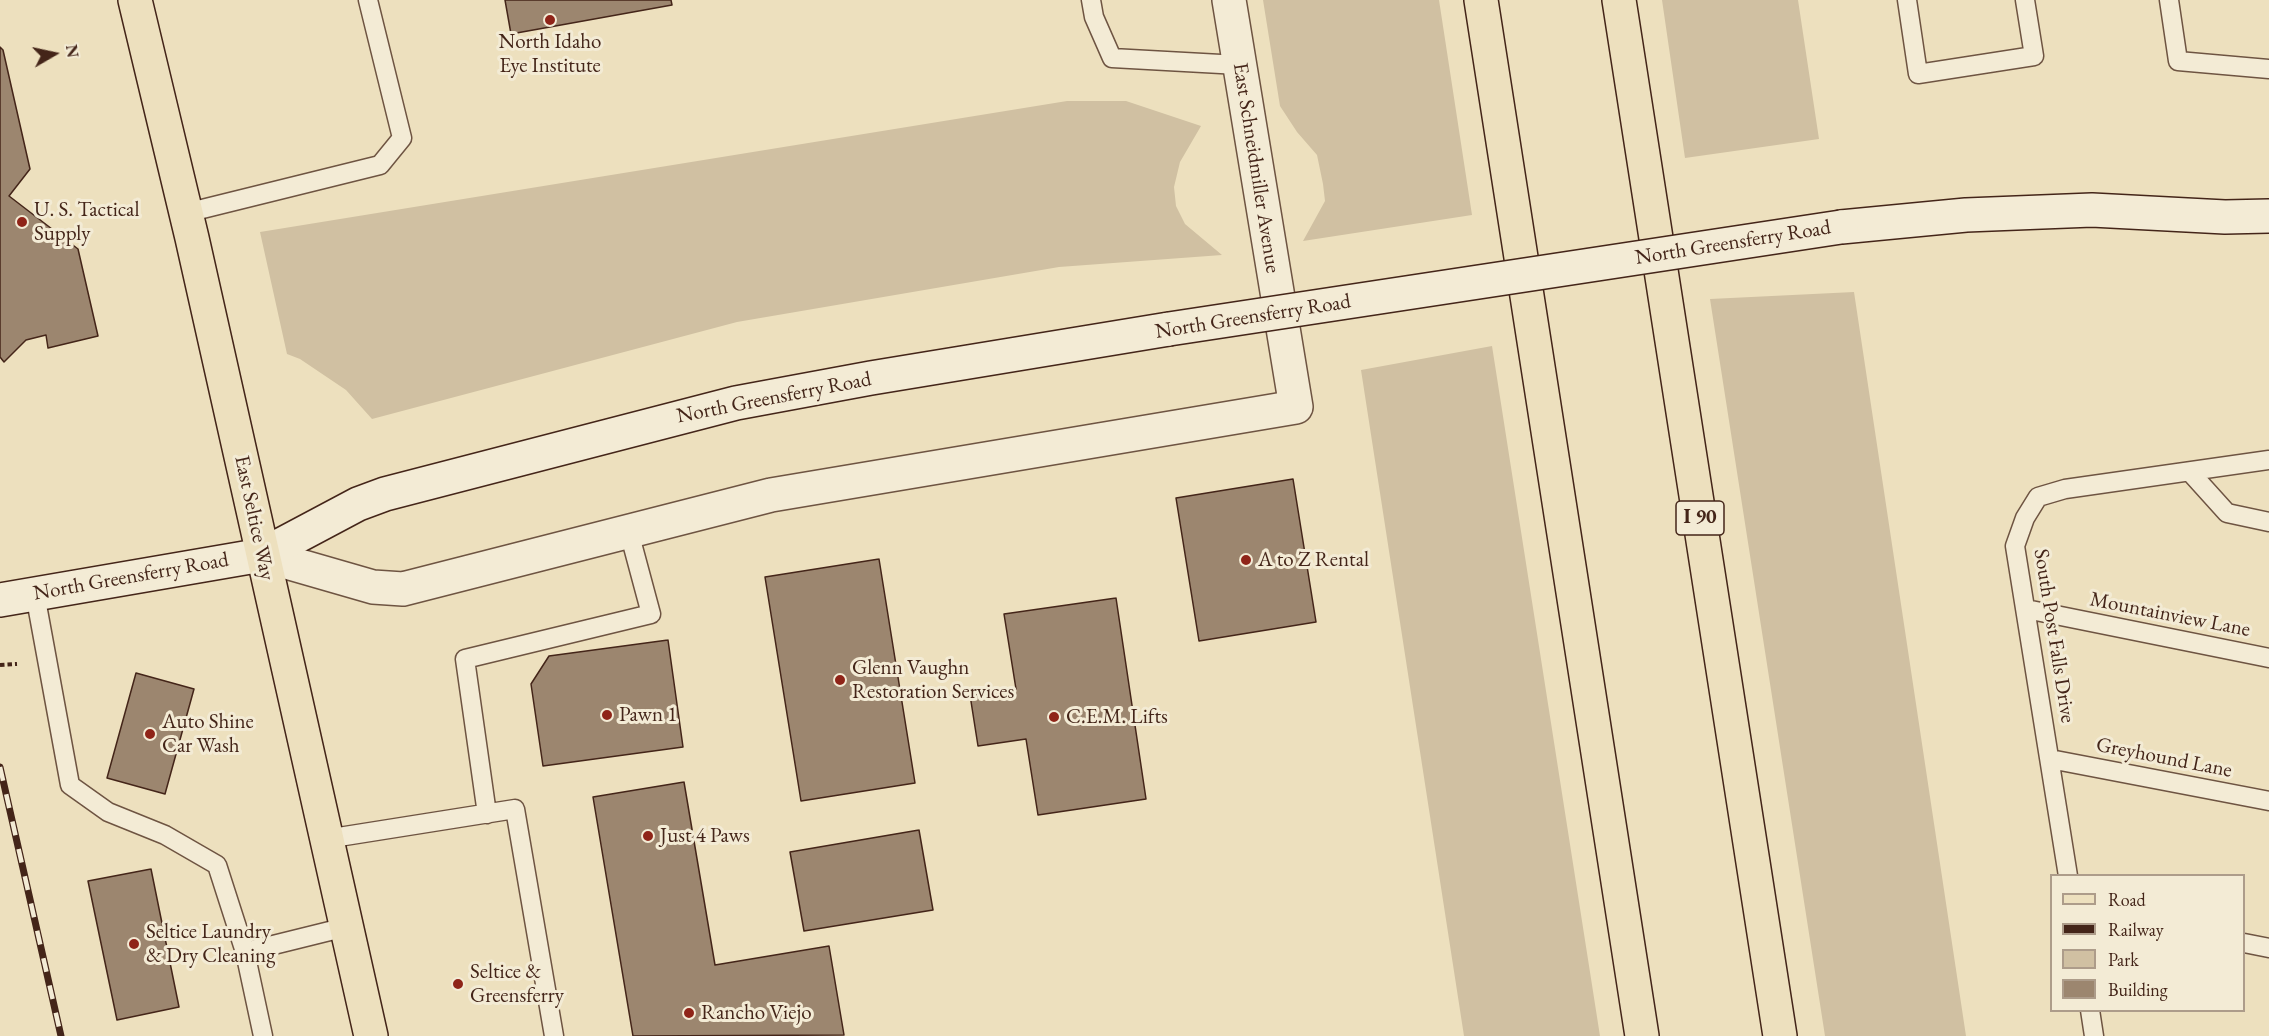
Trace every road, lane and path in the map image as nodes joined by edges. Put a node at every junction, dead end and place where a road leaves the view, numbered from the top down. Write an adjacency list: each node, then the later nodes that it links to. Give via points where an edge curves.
1 (135, 0): 12 (main road, East Seltice Way)
2 (368, 0): 12 (lane, via 402,138 380,165)
3 (1091, 0): 10 (lane, via 1112,58)
4 (1228, 0): 10 (main road, East Schneidmiller Avenue)
5 (1482, 0): 37 (main road)
6 (1619, 0): 38 (main road, I 90)
7 (1907, 0): 8 (lane, via 1918,74 2034,56)
8 (2025, 0)
9 (2169, 0): 11 (lane, via 2178,60)
10 (1239, 65): 14 (main road, East Schneidmiller Avenue)
11 (2269, 69)
12 (186, 213): 19 (main road, East Seltice Way)
13 (2269, 216): 19 (main road, North Greensferry Road, bridge, via 2091,210 1966,215 1841,227 792,392 682,416 385,494 358,504)
14 (1296, 408): 18 (main road, North Greensferry Road, via 771,495)
15 (2269, 460): 16 (lane, South Post Falls Drive)
16 (2190, 471): 17 (lane, via 2227,513); 22 (lane, South Post Falls Drive, via 2065,489 2038,497 2015,546)
17 (2269, 522)
18 (629, 532): 19 (main road, North Greensferry Road, via 403,589 374,587); 26 (lane, via 651,614 465,659)
19 (262, 555): 20 (main road, North Greensferry Road); 27 (main road, East Seltice Way)
20 (35, 594): 21 (main road, North Greensferry Road); 32 (lane, via 70,785 108,812 165,835 217,865)
21 (0, 600)
22 (2026, 609): 23 (lane, Mountainview Lane); 24 (lane, South Post Falls Drive)
23 (2269, 657)
24 (2050, 759): 25 (lane, Greyhound Lane); 28 (lane, South Post Falls Drive)
25 (2269, 801)
26 (487, 814): 27 (lane); 36 (lane, via 515,809)
27 (326, 839): 29 (main road, East Seltice Way)
28 (2068, 874)
29 (346, 927): 32 (lane); 35 (main road, East Seltice Way)
30 (2245, 943): 31 (lane)
31 (2269, 948)
32 (245, 952): 34 (lane)
33 (2090, 1012): 39 (lane)
34 (263, 1036)
35 (370, 1036)
36 (554, 1036)
37 (1642, 1036)
38 (1780, 1036)
39 (2094, 1036)

